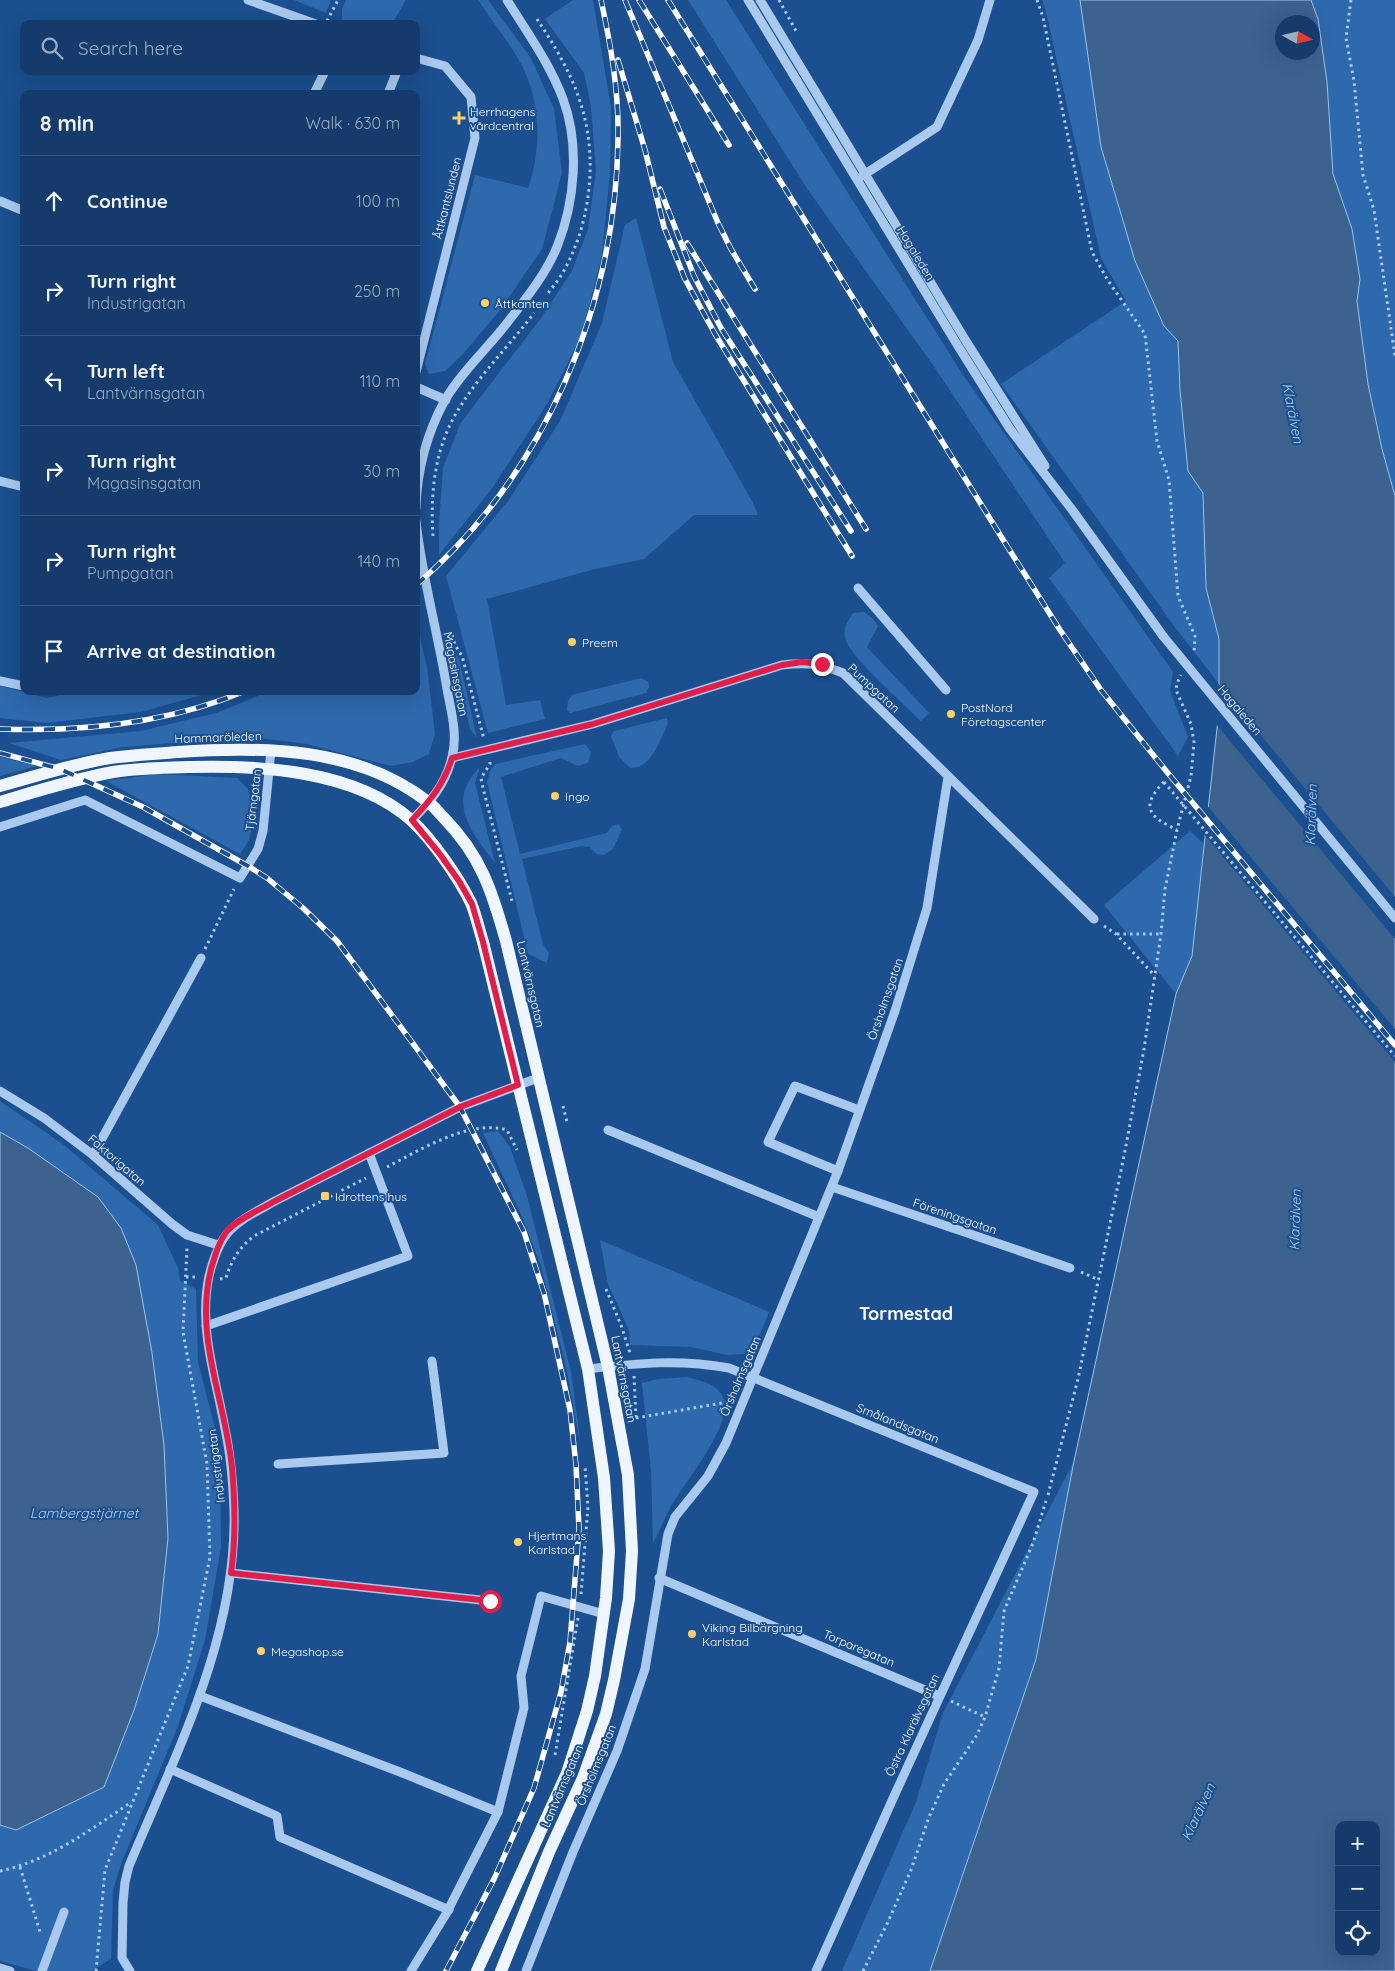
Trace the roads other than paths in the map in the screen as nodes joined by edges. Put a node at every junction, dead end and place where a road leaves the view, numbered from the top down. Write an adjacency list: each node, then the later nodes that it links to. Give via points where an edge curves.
1 (248, 0): 6 (street)
2 (507, 0): 18 (street, via 538,49 563,98 572,140 571,191 565,222 546,270)
3 (748, 0): 13 (street, Hagaleden)
4 (760, 0): 12 (street, Hagaleden)
5 (990, 0): 12 (street, via 978,40 937,127)
6 (305, 20)
7 (420, 59): 16 (street, Åttkantslunden, via 445,66 471,97 475,138)
8 (323, 75): 10 (street)
9 (395, 75): 11 (street)
10 (316, 90)
11 (389, 90)
12 (866, 174): 13 (street); 22 (street, Hagaleden)
13 (857, 179): 22 (street, Hagaleden, via 1010,428)
14 (0, 201): 15 (street)
15 (20, 209)
16 (420, 356)
17 (420, 389): 18 (street)
18 (446, 400): 19 (street, via 426,444)
19 (420, 473)
20 (0, 481): 21 (street)
21 (20, 486)
22 (1073, 511): 37 (street, Hagaleden, bridge, via 1163,636)
23 (420, 550): 29 (street, Magasinsgatan, via 455,738)
24 (858, 588): 27 (street)
25 (0, 681): 26 (street)
26 (20, 685)
27 (946, 690)
28 (271, 750): 30 (street, Tjärngatan); 32 (main road, Hammaröleden, via 211,750 110,758); 34 (main road, Hammaröleden, via 321,755 369,770)
29 (452, 758): 31 (street, Pumpgatan, via 593,724 782,665 802,662 822,664 843,673); 34 (street, Magasinsgatan, via 442,784)
30 (270, 769): 33 (main road, via 210,766 147,768 80,778); 35 (main road, via 324,778 354,787); 36 (street, Tjärngatan, via 258,849 240,878 85,800)
31 (948, 777): 38 (street, Pumpgatan); 43 (street, Örsholmsgatan, via 927,908 896,1011)
32 (0, 786)
33 (0, 802)
34 (429, 802): 35 (street, Magasinsgatan); 40 (main road, Lantvärnsgatan, via 479,863 494,898)
35 (412, 820): 41 (main road, Lantvärnsgatan, via 454,874 472,904)
36 (0, 827)
37 (1395, 918)
38 (1094, 919)
39 (201, 958): 46 (street)
40 (538, 1078): 41 (street, Industrigatan); 54 (main road, Lantvärnsgatan)
41 (518, 1085): 45 (street, Industrigatan, via 460,1107); 55 (main road, Lantvärnsgatan)
42 (0, 1091): 46 (street, Faktorigatan)
43 (859, 1110): 47 (street, Örsholmsgatan); 47 (street, via 795,1086 768,1142)
44 (608, 1130): 49 (street)
45 (369, 1153): 50 (street, Industrigatan, via 248,1216 228,1230); 52 (street, via 408,1256)
46 (93, 1154): 50 (street, Faktorigatan, via 187,1235)
47 (838, 1171): 48 (street, Örsholmsgatan)
48 (832, 1187): 49 (street, Örsholmsgatan); 51 (street, Föreningsgatan)
49 (820, 1217): 56 (street, Örsholmsgatan)
50 (218, 1245): 52 (street, Industrigatan, via 206,1298)
51 (1070, 1268)
52 (206, 1326): 59 (street, Industrigatan, via 232,1467)
53 (432, 1361): 57 (street, via 444,1452)
54 (608, 1367): 55 (street); 56 (street, via 675,1361 705,1363); 75 (main road, Lantvärnsgatan, via 628,1474 632,1551 629,1599 606,1714 583,1778 549,1852)
55 (588, 1369): 62 (main road, Lantvärnsgatan, via 608,1516)
56 (754, 1376): 58 (street, Smålandsgatan); 60 (street, Örsholmsgatan, via 726,1443 708,1476 675,1518 668,1534)
57 (278, 1464)
58 (1034, 1492): 64 (street, Östra Klarälvsgatan)
59 (231, 1573): 61 (street); 63 (street, Industrigatan, via 217,1641)
60 (659, 1578): 64 (street, Torparegatan); 76 (street, Örsholmsgatan, via 645,1669 617,1751)
61 (490, 1601)
62 (604, 1614): 66 (street, via 541,1596 521,1676 524,1708); 70 (main road, Lantvärnsgatan, via 587,1711 567,1772)
63 (200, 1696): 65 (street, Industrigatan); 66 (street)
64 (939, 1696): 77 (street, Östra Klarälvsgatan)
65 (170, 1769): 67 (street, via 277,1816 280,1837); 73 (street, Industrigatan, via 125,1882 122,1958)
66 (498, 1812): 67 (street)
67 (448, 1910): 74 (street)
68 (64, 1912): 72 (street)
69 (0, 1968): 71 (street)
70 (477, 1968)
71 (10, 1971)
72 (42, 1971)
73 (130, 1971)
74 (411, 1971)
75 (502, 1971)
76 (526, 1971)
77 (816, 1971)

